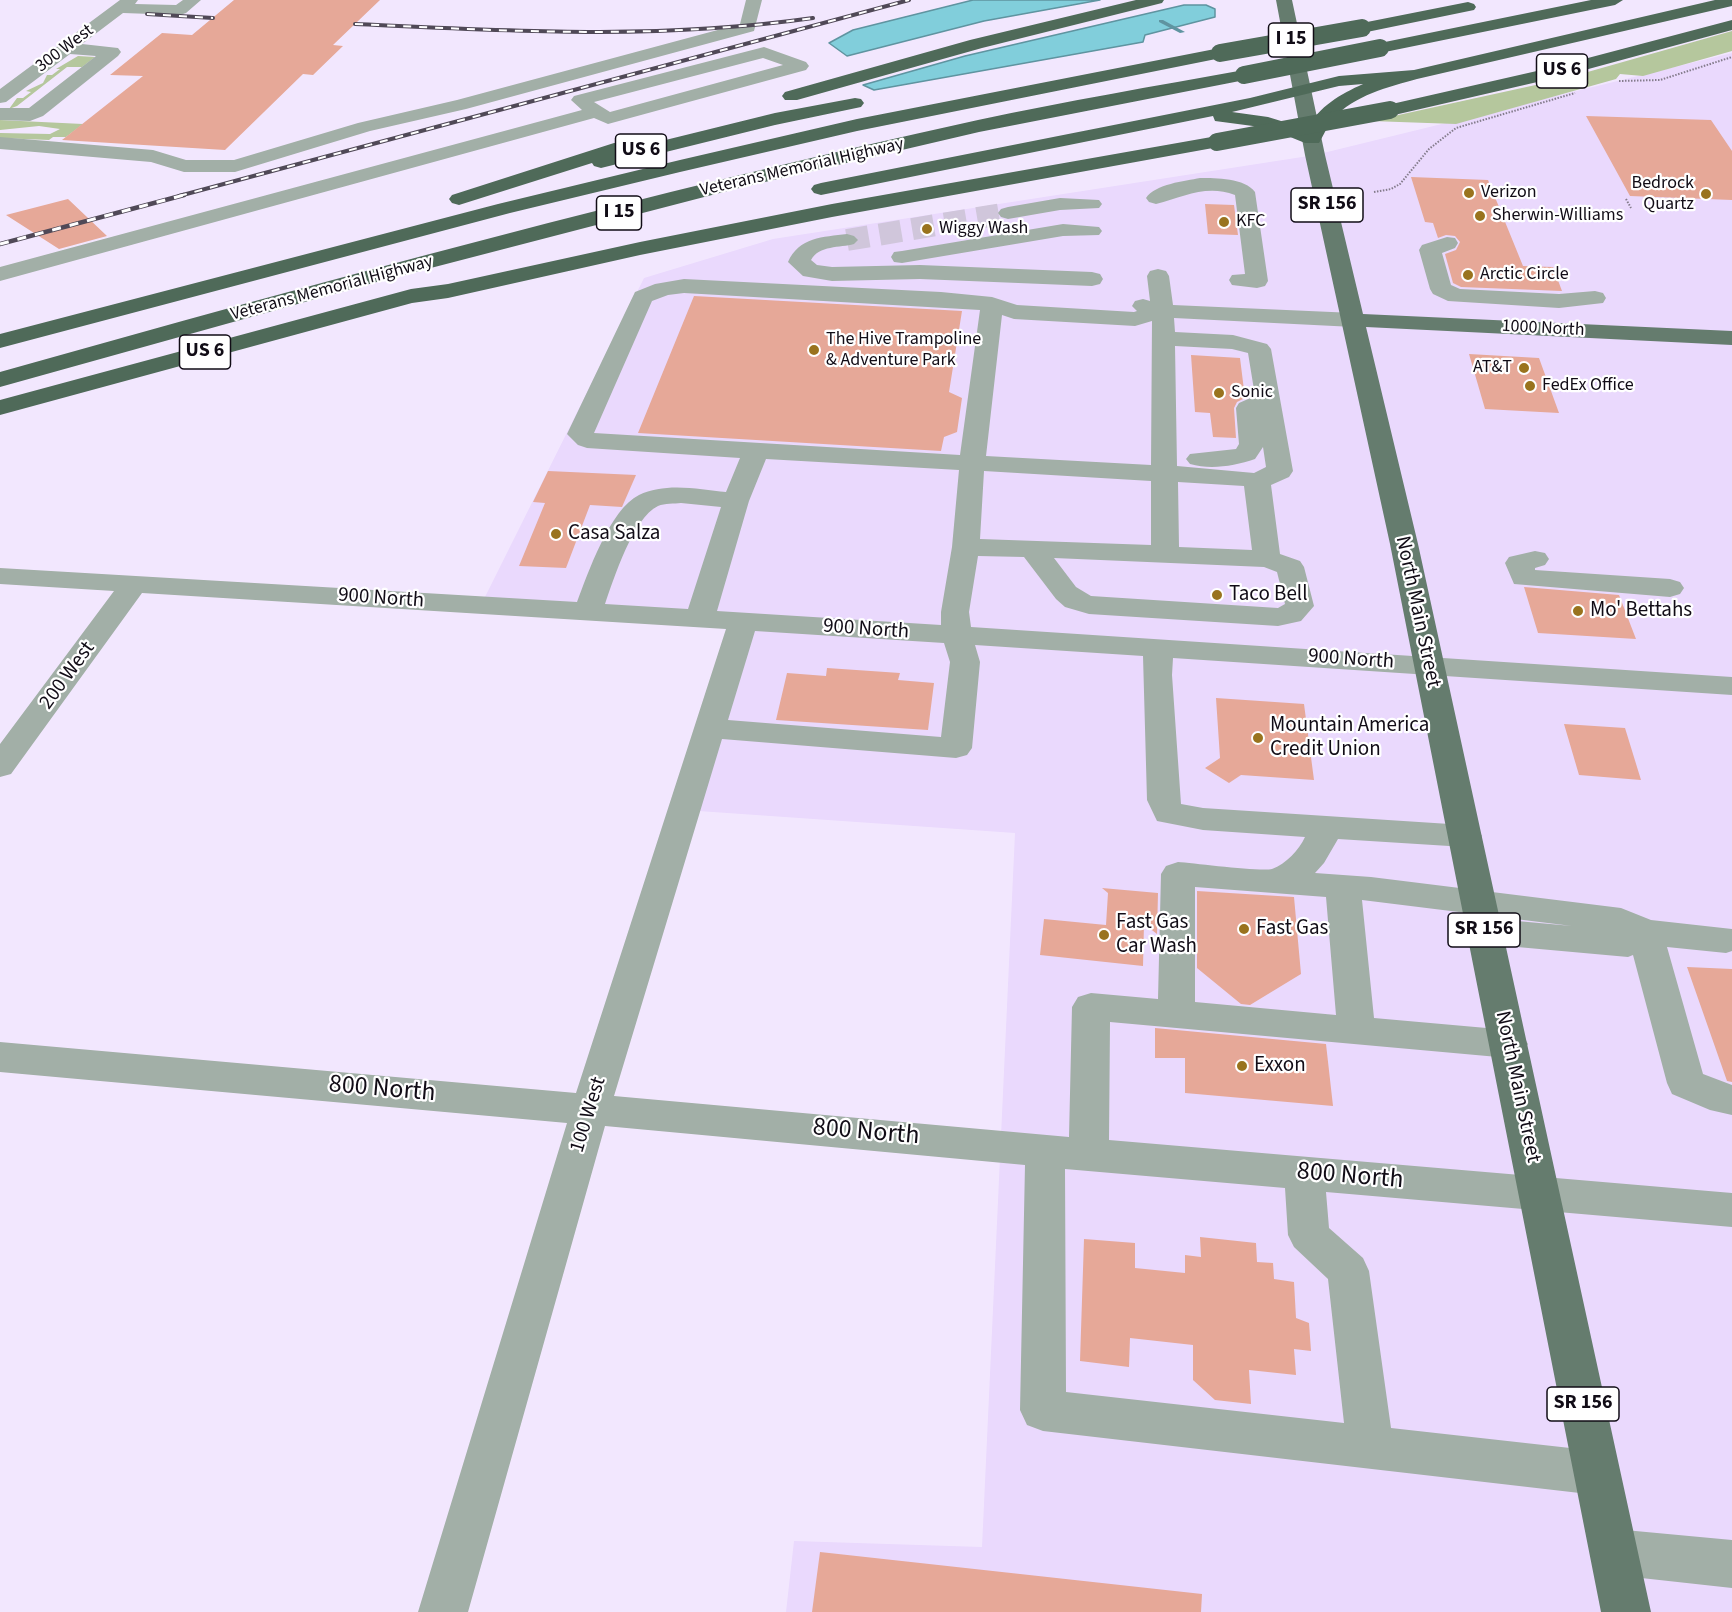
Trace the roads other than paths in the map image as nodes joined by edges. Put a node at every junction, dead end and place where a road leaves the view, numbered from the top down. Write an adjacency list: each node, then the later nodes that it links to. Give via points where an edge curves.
1 (193, 0): 7 (street, via 180,10)
2 (754, 0): 25 (street, via 748,27 242,164 184,166 153,156)
3 (1155, 0): 29 (highway, via 903,64 648,138)
4 (1284, 0): 18 (main road, North Main Street / SR 156)
5 (1615, 0): 49 (highway, Veterans Memorial Highway / I 15, bridge, via 981,126 737,183 179,329)
6 (1732, 1): 17 (highway)
7 (125, 4): 10 (street, 300 West)
8 (1479, 5): 14 (highway, Veterans Memorial Highway / I 15, bridge, via 1362,28)
9 (1305, 19): 12 (highway)
10 (98, 24): 11 (street); 15 (street, 300 West)
11 (124, 25)
12 (1272, 25)
13 (1732, 25): 40 (highway, US 6, bridge, via 1553,73 1390,110 838,209)
14 (1218, 44): 16 (highway); 44 (highway, Veterans Memorial Highway / I 15, via 680,166)
15 (65, 48): 19 (street, 300 West); 22 (street, via 112,52 36,112)
16 (1124, 53)
17 (1414, 75): 18 (highway, via 1339,81); 24 (highway, via 1349,97 1326,116)
18 (1301, 90): 23 (highway); 24 (main road, North Main Street / SR 156)
19 (0, 98)
20 (877, 99): 44 (highway, US 6, via 650,149 414,214 255,260)
21 (596, 112): 21 (street, via 608,118 800,66 764,52 580,100); 36 (street)
22 (0, 114)
23 (1159, 121): 24 (highway, via 1248,119 1285,126); 26 (highway)
24 (1312, 140): 45 (main road, North Main Street / SR 156)
25 (0, 143)
26 (800, 194)
27 (1156, 198): 38 (street, via 1178,187 1202,184 1232,186 1245,192 1257,281)
28 (1092, 204): 30 (street, via 1060,204)
29 (443, 205)
30 (1008, 213)
31 (673, 222): 40 (highway, via 428,288)
32 (1092, 231): 35 (street, via 1063,230 893,259 868,259 827,247)
33 (847, 240): 35 (street)
34 (1447, 243): 41 (street, via 1430,250 1441,289 1456,296 1559,302)
35 (809, 247): 39 (street, via 802,252 799,262 811,271 920,272)
36 (0, 274)
37 (1158, 276): 43 (street)
38 (1240, 280)
39 (1092, 296): 42 (street, via 1014,312); 43 (street, via 1135,319)
40 (411, 297): 51 (highway, US 6)
41 (1594, 298)
42 (992, 304): 52 (street, via 684,286 643,297 580,434 587,440); 53 (street)
43 (1163, 311): 45 (street); 47 (street)
44 (80, 319): 48 (highway, Veterans Memorial Highway / I 15)
45 (1354, 320): 46 (main road, 1000 North); 70 (main road, North Main Street / SR 156)
46 (1732, 338)
47 (1164, 339): 50 (street, via 1233,342 1259,349); 54 (street)
48 (0, 341)
49 (0, 380)
50 (1269, 399): 54 (street, via 1248,408 1252,444 1246,454); 55 (street, via 1280,471)
51 (0, 408)
52 (756, 451): 53 (street); 56 (street)
53 (972, 465): 54 (street); 57 (street)
54 (1165, 465): 55 (street); 59 (street, via 1165,546)
55 (1257, 481): 60 (street)
56 (736, 501): 65 (street, via 676,496 647,500 623,531); 66 (street)
57 (966, 547): 58 (street); 68 (street, via 955,612)
58 (1033, 550): 59 (street); 60 (street, via 1066,592 1089,605 1291,615 1300,606 1290,567)
59 (1161, 554): 60 (street)
60 (1267, 559)
61 (1534, 559): 64 (street, via 1519,562 1524,578)
62 (0, 576): 63 (street, 900 North)
63 (135, 583): 65 (street, 900 North); 73 (street, 200 West)
64 (1670, 588)
65 (588, 612): 66 (street, 900 North)
66 (700, 618): 67 (street, 900 North)
67 (743, 621): 68 (street, 900 North); 72 (street, 100 West)
68 (957, 636): 69 (street, 900 North); 72 (street, via 965,662 956,748)
69 (1158, 648): 70 (street, 900 North); 74 (street, via 1163,800 1169,813)
70 (1428, 665): 71 (street, 900 North); 75 (main road, North Main Street / SR 156)
71 (1732, 686)
72 (709, 728): 86 (street, 100 West)
73 (0, 767)
74 (1324, 828): 75 (street); 76 (street, via 1319,847 1310,858)
75 (1465, 836): 78 (main road, North Main Street / SR 156)
76 (1275, 882): 77 (street); 81 (street, via 1178,874)
77 (1343, 887): 78 (street); 82 (street)
78 (1480, 916): 79 (street, via 1628,944); 83 (main road, North Main Street / SR 156)
79 (1645, 932): 80 (street); 85 (street, via 1686,1083)
80 (1726, 940)
81 (1176, 1015): 82 (street); 88 (street, via 1091,1007)
82 (1356, 1030): 83 (street)
83 (1509, 1044): 90 (main road, North Main Street / SR 156)
84 (0, 1057): 86 (street, 800 North)
85 (1732, 1100)
86 (591, 1108): 87 (street, 800 North); 96 (street, 100 West)
87 (1045, 1149): 88 (street, 800 North); 92 (street, via 1043,1410)
88 (1089, 1153): 89 (street, 800 North)
89 (1304, 1173): 90 (street, 800 North); 92 (street, via 1309,1235 1348,1271)
90 (1540, 1195): 91 (street, 800 North); 93 (main road, North Main Street / SR 156)
91 (1732, 1210)
92 (1370, 1447): 93 (street)
93 (1597, 1473): 94 (main road, North Main Street / SR 156)
94 (1614, 1552): 95 (street); 97 (main road, North Main Street / SR 156)
95 (1732, 1564)
96 (443, 1612)
97 (1626, 1612)

